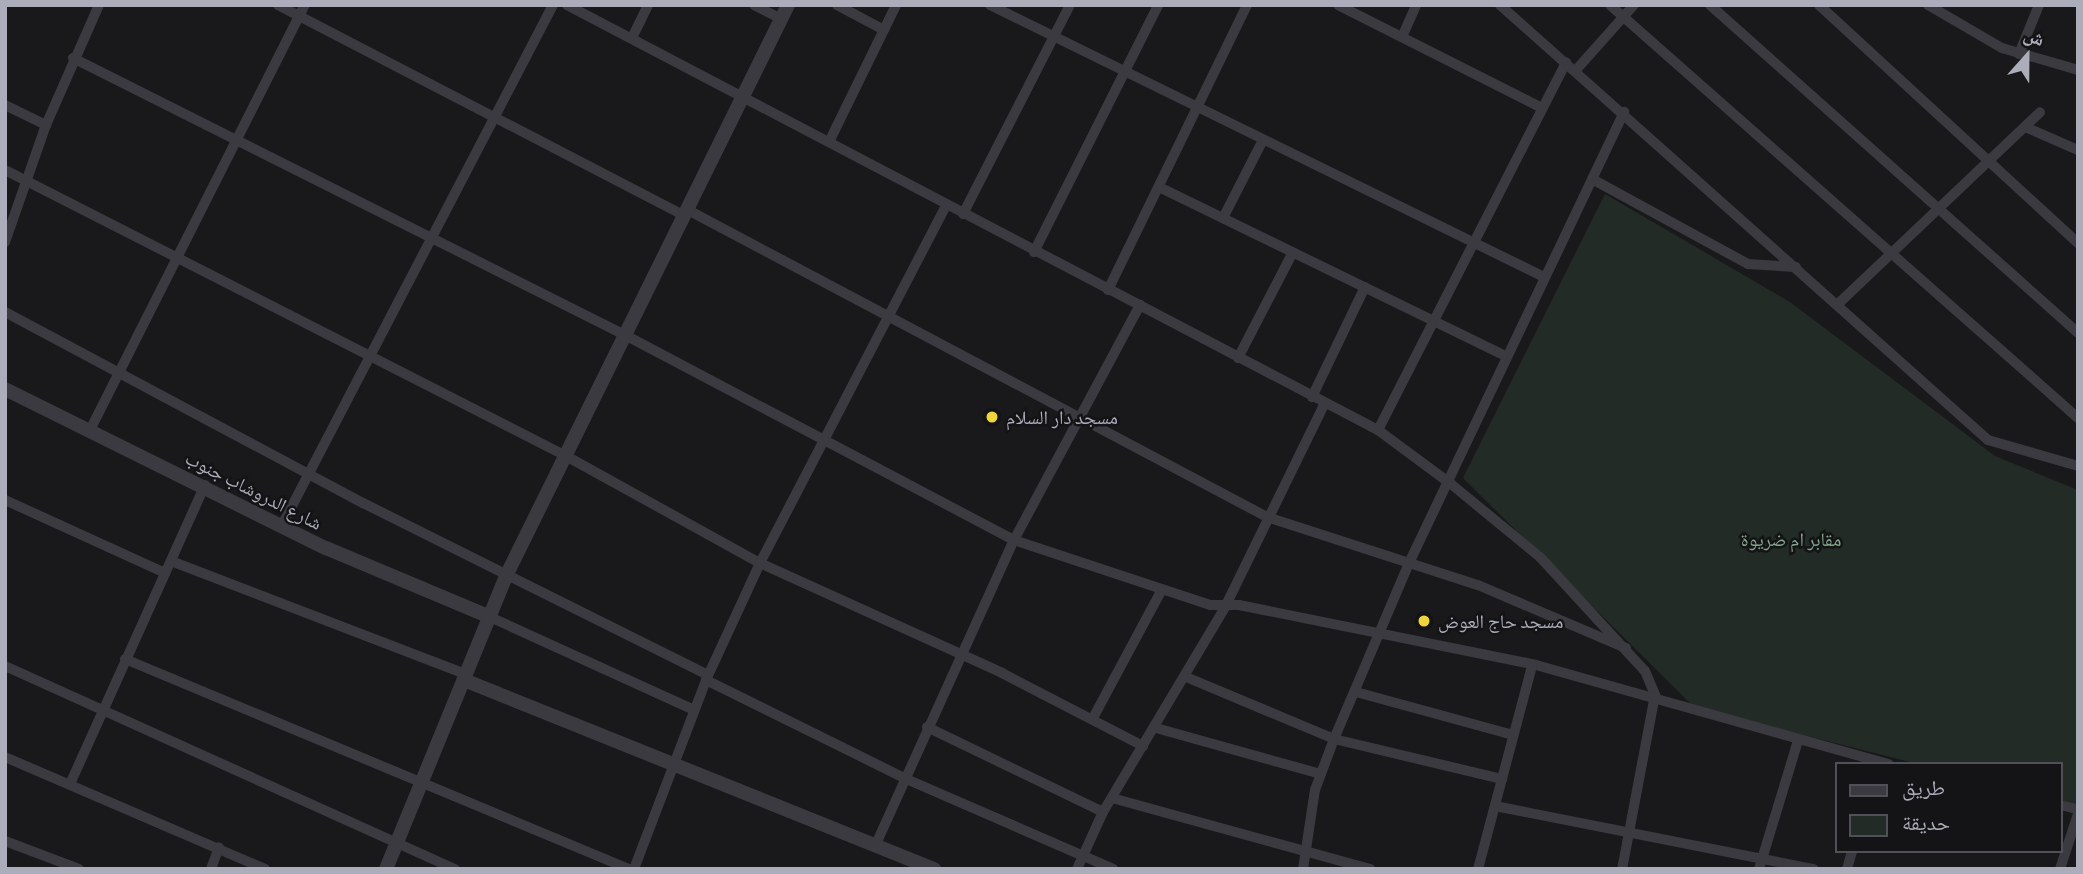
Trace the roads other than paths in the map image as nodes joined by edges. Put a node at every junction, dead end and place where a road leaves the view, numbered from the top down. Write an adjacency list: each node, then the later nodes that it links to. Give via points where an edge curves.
1 (99, 5): 30 (street)
2 (278, 5): 22 (street)
3 (553, 5): 41 (street)
4 (567, 5): 28 (street)
5 (648, 5): 28 (street)
6 (754, 5): 23 (street)
7 (838, 5): 25 (street)
8 (896, 5): 25 (street)
9 (990, 5): 26 (street)
10 (1070, 5): 26 (street)
11 (1158, 5): 34 (street)
12 (1247, 5): 37 (street)
13 (1338, 5): 27 (street)
14 (1416, 5): 27 (street)
15 (1500, 5): 31 (street)
16 (1610, 5): 24 (street)
17 (1634, 5): 24 (street)
18 (1710, 5): 54 (street)
19 (1819, 5): 48 (street)
20 (1928, 5): 29 (street)
21 (2039, 5): 29 (street)
22 (302, 10): 41 (street); 46 (street)
23 (785, 12): 35 (street)
24 (1624, 17): 32 (street); 63 (street)
25 (884, 30): 44 (street)
26 (1054, 37): 34 (street); 56 (street)
27 (1402, 37): 38 (street)
28 (632, 38): 35 (street)
29 (2019, 54): 33 (street)
30 (73, 58): 42 (street); 46 (street)
31 (1566, 62): 32 (street); 38 (street)
32 (1576, 70): 39 (street)
33 (2078, 70)
34 (1124, 72): 37 (street); 64 (street)
35 (744, 93): 44 (street); 55 (street)
36 (5, 105): 42 (street)
37 (1197, 108): 45 (street); 52 (street)
38 (1542, 108): 61 (street)
39 (1624, 112): 50 (street); 67 (street)
40 (2040, 112): 43 (street)
41 (494, 118): 55 (street); 59 (street)
42 (46, 125): 51 (street)
43 (2025, 127): 47 (street); 48 (street)
44 (830, 140): 53 (street)
45 (1263, 140): 58 (street); 61 (street)
46 (236, 142): 59 (street); 66 (street)
47 (2078, 150)
48 (1990, 163): 54 (street); 62 (street)
49 (5, 170): 51 (street)
50 (1592, 179): 67 (street, via 1748,264); 68 (street)
51 (27, 182): 57 (street); 66 (street)
52 (1159, 187): 58 (street); 70 (street)
53 (946, 205): 56 (street); 74 (street)
54 (1942, 208): 63 (street); 76 (street)
55 (685, 212): 74 (street); 77 (street)
56 (963, 214): 64 (street)
57 (10, 215): 60 (street)
58 (1223, 218): 65 (street)
59 (432, 241): 77 (street); 80 (street)
60 (5, 242)
61 (1472, 243): 68 (street); 75 (street)
62 (2078, 243)
63 (1896, 251): 71 (street); 85 (street)
64 (1034, 252): 70 (street)
65 (1293, 253): 69 (street); 79 (street)
66 (175, 257): 80 (street); 81 (street)
67 (1796, 267): 71 (street)
68 (1544, 277): 78 (street)
69 (1365, 287): 75 (street); 83 (street)
70 (1108, 290): 72 (street)
71 (1839, 303): 91 (street, via 1988,440)
72 (1140, 305): 79 (street); 86 (street)
73 (5, 312): 81 (street)
74 (887, 318): 86 (street); 89 (street)
75 (1433, 320): 78 (street); 88 (street)
76 (2078, 333)
77 (625, 335): 89 (street); 90 (street)
78 (1505, 356): 93 (street)
79 (1238, 358): 83 (street)
80 (370, 360): 90 (street); 92 (street)
81 (120, 371): 87 (street); 92 (street)
82 (5, 389): 87 (street, شارع الدروشاب جنوب)
83 (1312, 397): 84 (street)
84 (1325, 403): 88 (street); 96 (street)
85 (2078, 418)
86 (1080, 422): 96 (street); 98 (street)
87 (90, 430): 94 (street, شارع الدروشاب جنوب)
88 (1378, 430): 93 (street)
89 (823, 440): 98 (street); 100 (street)
90 (566, 456): 100 (street); 102 (street)
91 (2078, 466)
92 (309, 474): 97 (street); 102 (street)
93 (1451, 484): 101 (street); 108 (street, via 1540,557)
94 (205, 485): 97 (street, شارع الدروشاب جنوب); 99 (street)
95 (5, 500): 103 (street)
96 (1267, 517): 101 (street); 105 (street)
97 (281, 527): 106 (street, شارع الدروشاب جنوب)
98 (1014, 541): 104 (street); 109 (street)
99 (171, 561): 103 (street); 113 (street)
100 (760, 563): 109 (street); 114 (street)
101 (1409, 563): 107 (street); 108 (street)
102 (508, 572): 106 (street); 114 (street)
103 (165, 573): 110 (street)
104 (1161, 591): 105 (street); 120 (street)
105 (1225, 607): 107 (street); 115 (street)
106 (490, 617): 113 (street); 118 (street)
107 (1380, 637): 112 (street); 116 (street)
108 (1631, 650): 117 (street)
109 (960, 658): 120 (street); 121 (street)
110 (125, 659): 119 (street); 133 (street)
111 (5, 666): 119 (street)
112 (1531, 666): 117 (street); 123 (street)
113 (465, 677): 128 (street); 133 (street)
114 (707, 677): 118 (street); 131 (street)
115 (1186, 677): 122 (street); 124 (street)
116 (1356, 692): 123 (street); 124 (street)
117 (1655, 695): 125 (street); 139 (street)
118 (694, 710): 128 (street)
119 (100, 711): 134 (street); 141 (street)
120 (1093, 718): 126 (street)
121 (927, 727): 131 (street); 138 (street)
122 (1156, 728): 126 (street); 130 (street)
123 (1513, 735): 132 (street)
124 (1334, 739): 130 (street); 132 (street)
125 (1798, 741): 129 (street); 146 (street)
126 (1143, 746): 135 (street)
127 (5, 757): 134 (street)
128 (677, 761): 142 (street); 152 (street)
129 (1879, 762)
130 (1321, 774): 144 (street)
131 (904, 778): 142 (street); 145 (street)
132 (1502, 779): 136 (street)
133 (425, 780): 141 (street); 152 (street)
134 (70, 783): 143 (street)
135 (1112, 798): 138 (street); 144 (street)
136 (1495, 806): 139 (street); 158 (street)
137 (2078, 811): 161 (street)
138 (1103, 813): 145 (street)
139 (1629, 832): 146 (street); 159 (street)
140 (5, 841): 147 (street)
141 (397, 844): 150 (street); 151 (street)
142 (876, 844): 153 (street)
143 (219, 848): 148 (street); 149 (street)
144 (1304, 853): 156 (street); 157 (street)
145 (1083, 858): 154 (street); 155 (street)
146 (1761, 863): 160 (street)
147 (79, 869)
148 (211, 869)
149 (265, 869)
150 (386, 869)
151 (455, 869)
152 (631, 869)
153 (934, 869)
154 (1077, 869)
155 (1112, 869)
156 (1303, 869)
157 (1370, 869)
158 (1478, 869)
159 (1622, 869)
160 (1814, 869)
161 (2060, 869)

